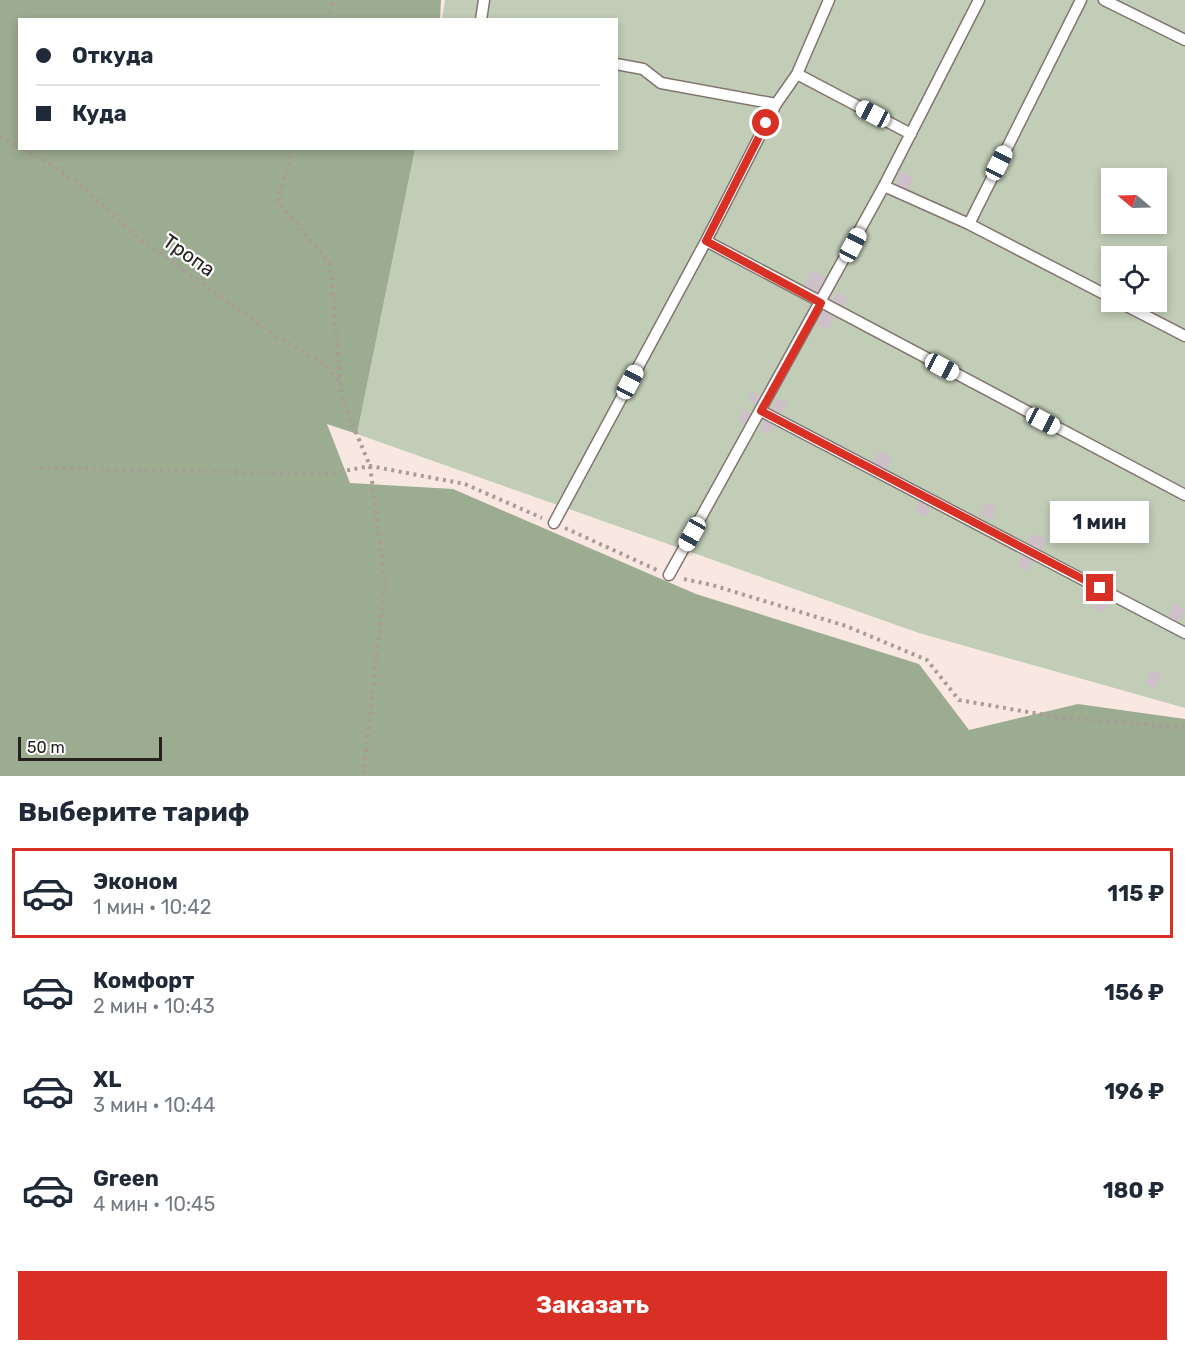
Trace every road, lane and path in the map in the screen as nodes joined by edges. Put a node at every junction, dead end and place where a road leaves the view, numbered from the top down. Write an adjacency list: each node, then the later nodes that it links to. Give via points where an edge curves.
1 (334, 0): 7 (path)
2 (484, 0): 8 (lane)
3 (829, 0): 11 (lane)
4 (979, 0): 13 (lane)
5 (1081, 0): 19 (lane)
6 (1104, 0): 9 (lane)
7 (329, 18)
8 (481, 18)
9 (1185, 40)
10 (618, 64): 12 (lane, via 644,69 660,83)
11 (797, 74): 12 (lane); 13 (lane)
12 (776, 104): 20 (lane)
13 (911, 134): 18 (lane)
14 (0, 136): 15 (path, Тропа)
15 (18, 146)
16 (25, 150): 25 (path, Тропа, via 84,187 136,236 279,338 324,364)
17 (292, 150): 25 (path, via 278,201 330,264)
18 (884, 186): 19 (lane); 22 (lane)
19 (969, 224): 21 (lane)
20 (706, 241): 22 (lane); 30 (lane)
21 (1101, 292)
22 (821, 303): 26 (lane); 29 (lane)
23 (1138, 312): 24 (lane)
24 (1185, 336)
25 (340, 382): 27 (path, via 342,399)
26 (761, 411): 31 (lane); 32 (lane)
27 (370, 465): 28 (path, via 328,474); 30 (path, via 465,484); 34 (path, via 385,582)
28 (40, 468)
29 (1185, 495)
30 (554, 523): 31 (path)
31 (669, 575): 33 (path, via 846,626 927,660 959,700 1058,717)
32 (1185, 633)
33 (1185, 728)
34 (363, 776)

